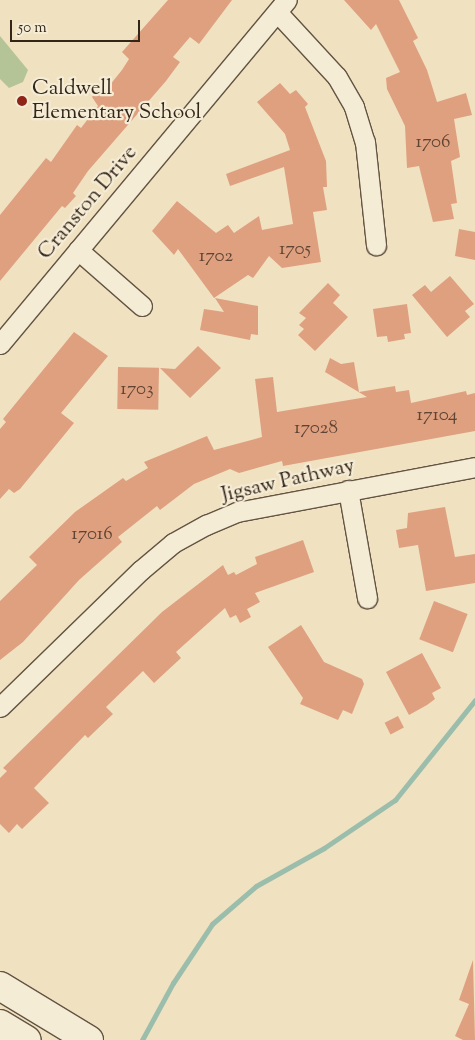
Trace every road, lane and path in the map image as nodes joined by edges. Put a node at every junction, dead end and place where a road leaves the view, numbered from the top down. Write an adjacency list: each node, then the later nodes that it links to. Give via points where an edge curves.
1 (282, 6): 2 (street, via 337,77 354,108 365,142); 3 (street, Cranston Drive)
2 (376, 245)
3 (78, 250): 4 (street); 5 (street, Cranston Drive)
4 (142, 306)
5 (0, 344)
6 (475, 467): 7 (street, Jigsaw Pathway)
7 (348, 490): 8 (street); 9 (street, Jigsaw Pathway, via 237,512 173,543)
8 (367, 598)
9 (0, 707)
10 (0, 986): 13 (street)
11 (0, 1024): 12 (street)
12 (27, 1040)
13 (89, 1040)

